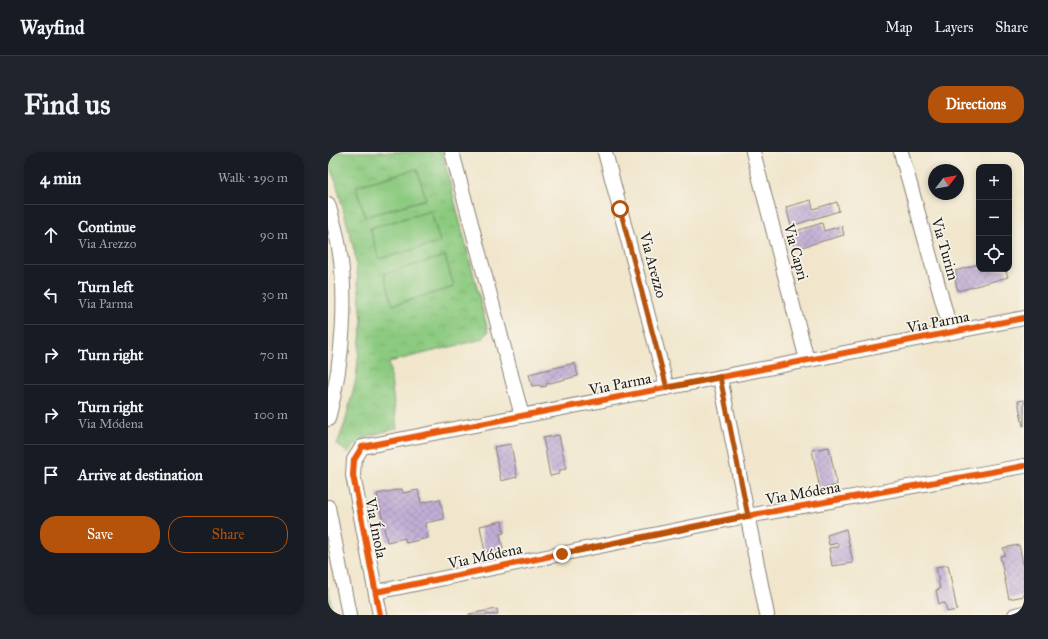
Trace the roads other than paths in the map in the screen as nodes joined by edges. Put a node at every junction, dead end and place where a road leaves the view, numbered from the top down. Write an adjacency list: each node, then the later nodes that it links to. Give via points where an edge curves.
1 (452, 152): 11 (street)
2 (605, 152): 10 (street, Via Arezzo)
3 (753, 152): 8 (street, Via Capri)
4 (901, 152): 7 (street, Via Turim)
5 (328, 204): 12 (street, via 337,236 343,298 340,352)
6 (1024, 318): 7 (street, Via Parma)
7 (951, 332): 8 (street, Via Parma)
8 (807, 360): 9 (street, Via Parma)
9 (720, 377): 10 (street, Via Parma); 16 (street)
10 (667, 388): 11 (street, Via Parma)
11 (522, 416): 13 (street, Via Parma)
12 (328, 419)
13 (362, 447): 17 (street, Via Ímola, via 354,460 353,475)
14 (1024, 466): 16 (street, Via Módena)
15 (328, 507): 19 (street)
16 (748, 516): 17 (street, Via Módena); 21 (street)
17 (376, 592): 20 (street, Via Ímola)
18 (1024, 613): 22 (street)
19 (349, 615)
20 (380, 615)
21 (767, 615)
22 (1015, 615)

